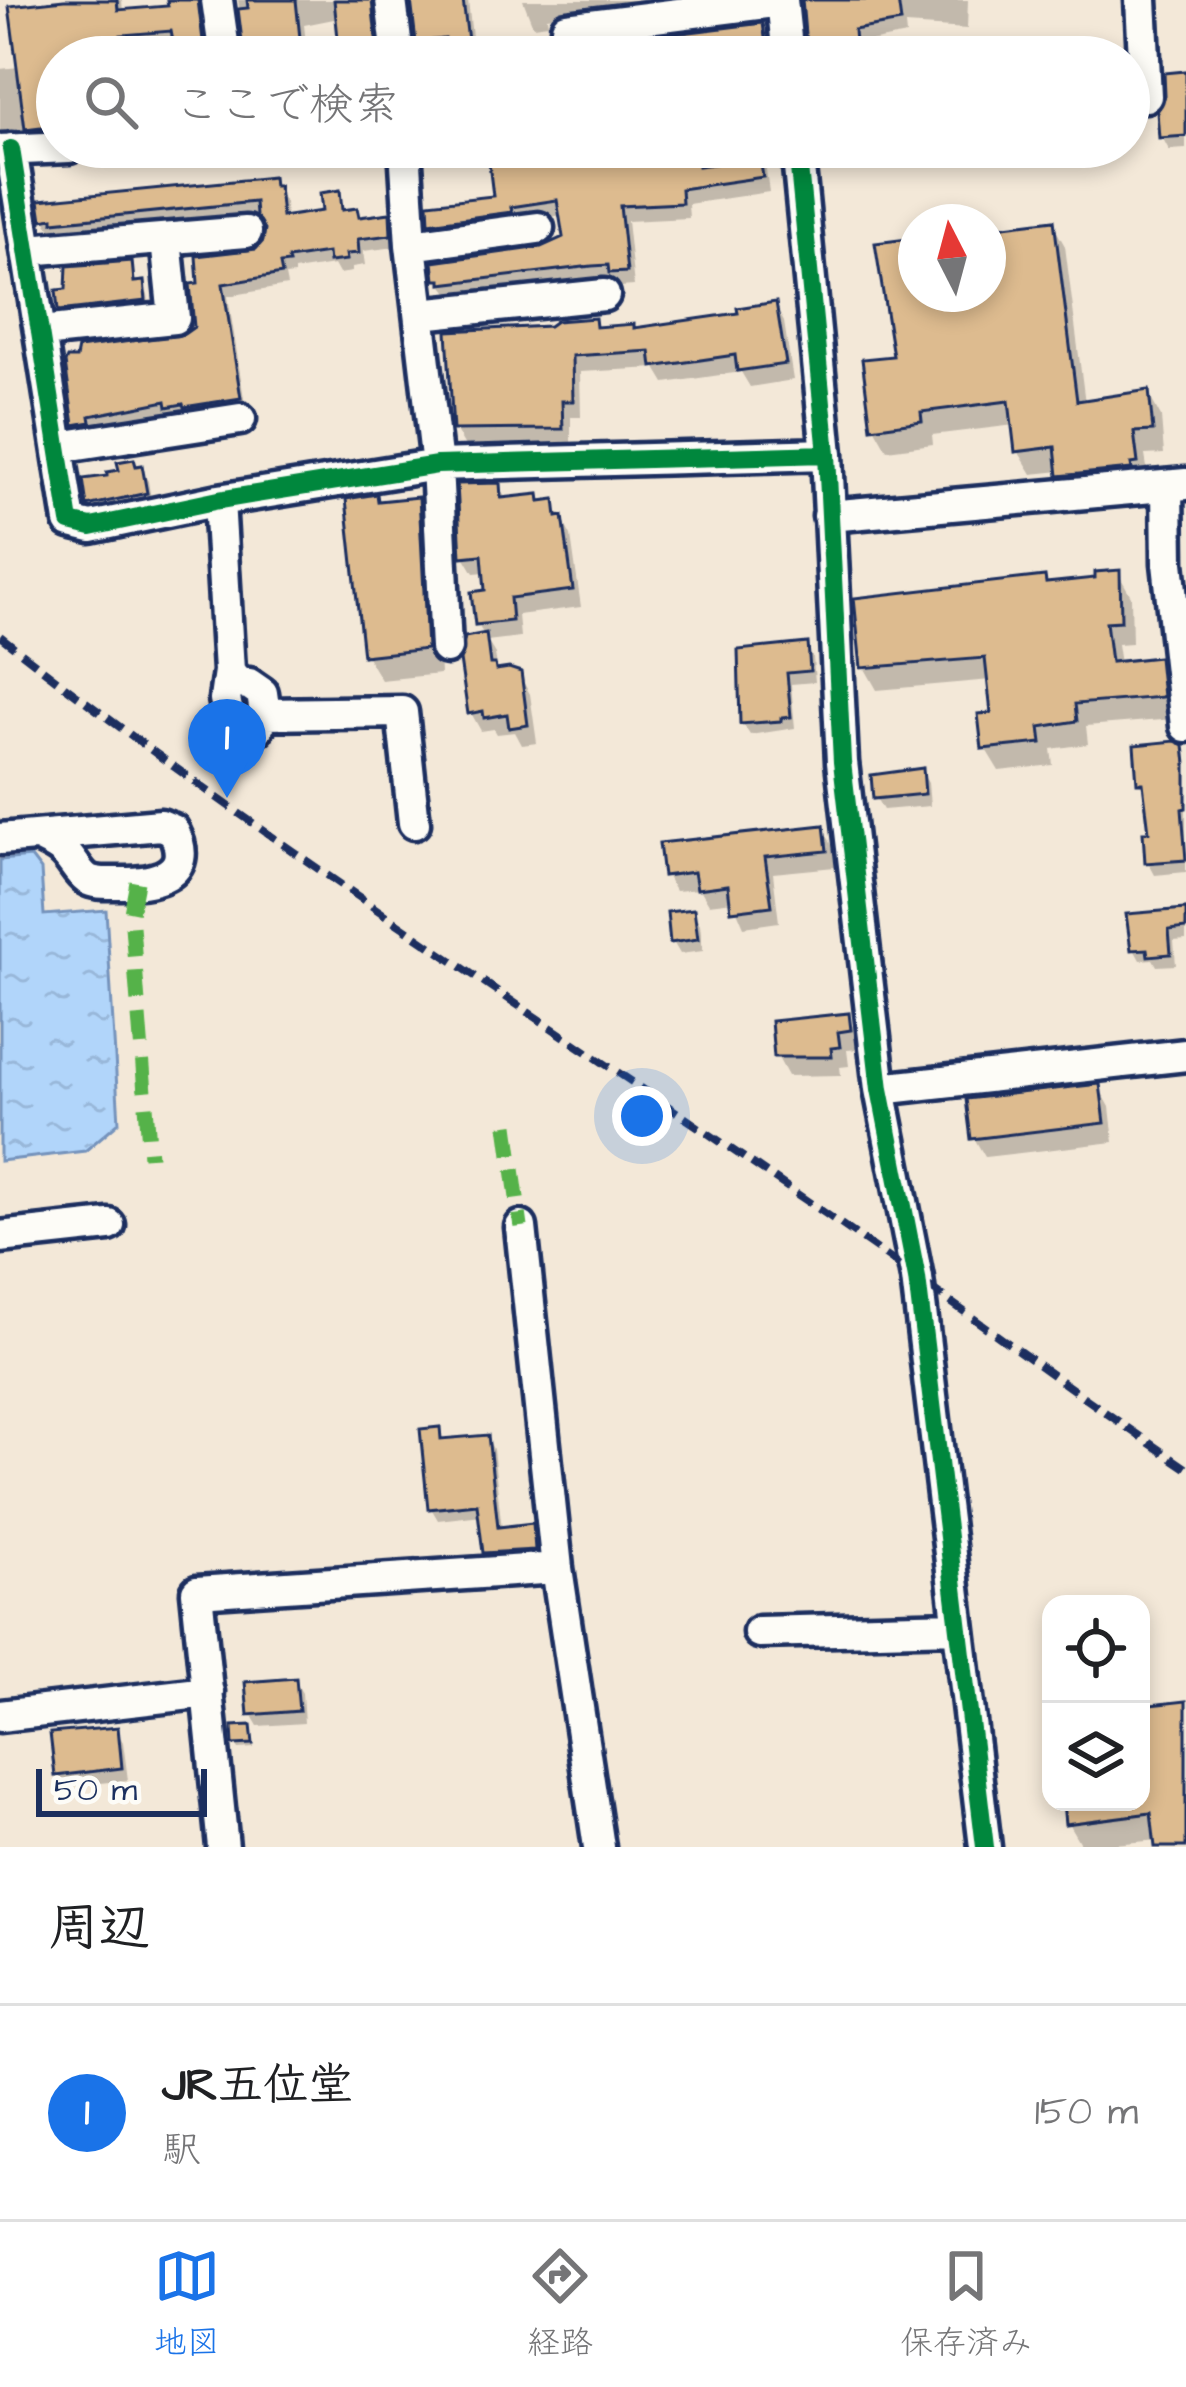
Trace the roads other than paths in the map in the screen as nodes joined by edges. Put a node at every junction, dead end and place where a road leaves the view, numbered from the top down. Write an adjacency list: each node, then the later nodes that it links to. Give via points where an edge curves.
1 (217, 0): 6 (street)
2 (391, 0): 7 (street)
3 (782, 0): 5 (street); 8 (street)
4 (1141, 0): 9 (street)
5 (567, 28)
6 (222, 36)
7 (395, 36)
8 (786, 36)
9 (1143, 36)
10 (36, 149): 11 (street)
11 (6, 150): 18 (street)
12 (406, 168): 17 (street)
13 (799, 168): 24 (street)
14 (538, 228): 17 (street)
15 (246, 232): 16 (street)
16 (166, 240): 18 (street); 21 (street, via 175,318)
17 (411, 244): 20 (street)
18 (28, 250): 21 (street)
19 (604, 295): 20 (street)
20 (421, 314): 25 (street)
21 (42, 332): 23 (street)
22 (240, 419): 23 (street)
23 (59, 447): 27 (street, via 70,522 91,527)
24 (826, 454): 25 (street); 28 (street)
25 (437, 466): 27 (street); 29 (street)
26 (1177, 485): 28 (street); 30 (street, via 1168,563)
27 (219, 500): 31 (street, via 230,723 246,730 257,729 265,714 402,712)
28 (829, 516): 35 (street, via 842,762)
29 (446, 648)
30 (1186, 727)
31 (414, 823)
32 (38, 836): 33 (street)
33 (0, 839)
34 (1186, 1055): 35 (street)
35 (880, 1090): 40 (street, via 917,1278)
36 (110, 1225): 38 (street)
37 (521, 1227): 39 (street)
38 (0, 1237)
39 (557, 1568): 42 (street, via 197,1592); 45 (street)
40 (957, 1627): 41 (street); 46 (street)
41 (759, 1632)
42 (208, 1692): 43 (street); 44 (street)
43 (0, 1716)
44 (223, 1847)
45 (598, 1847)
46 (985, 1847)

